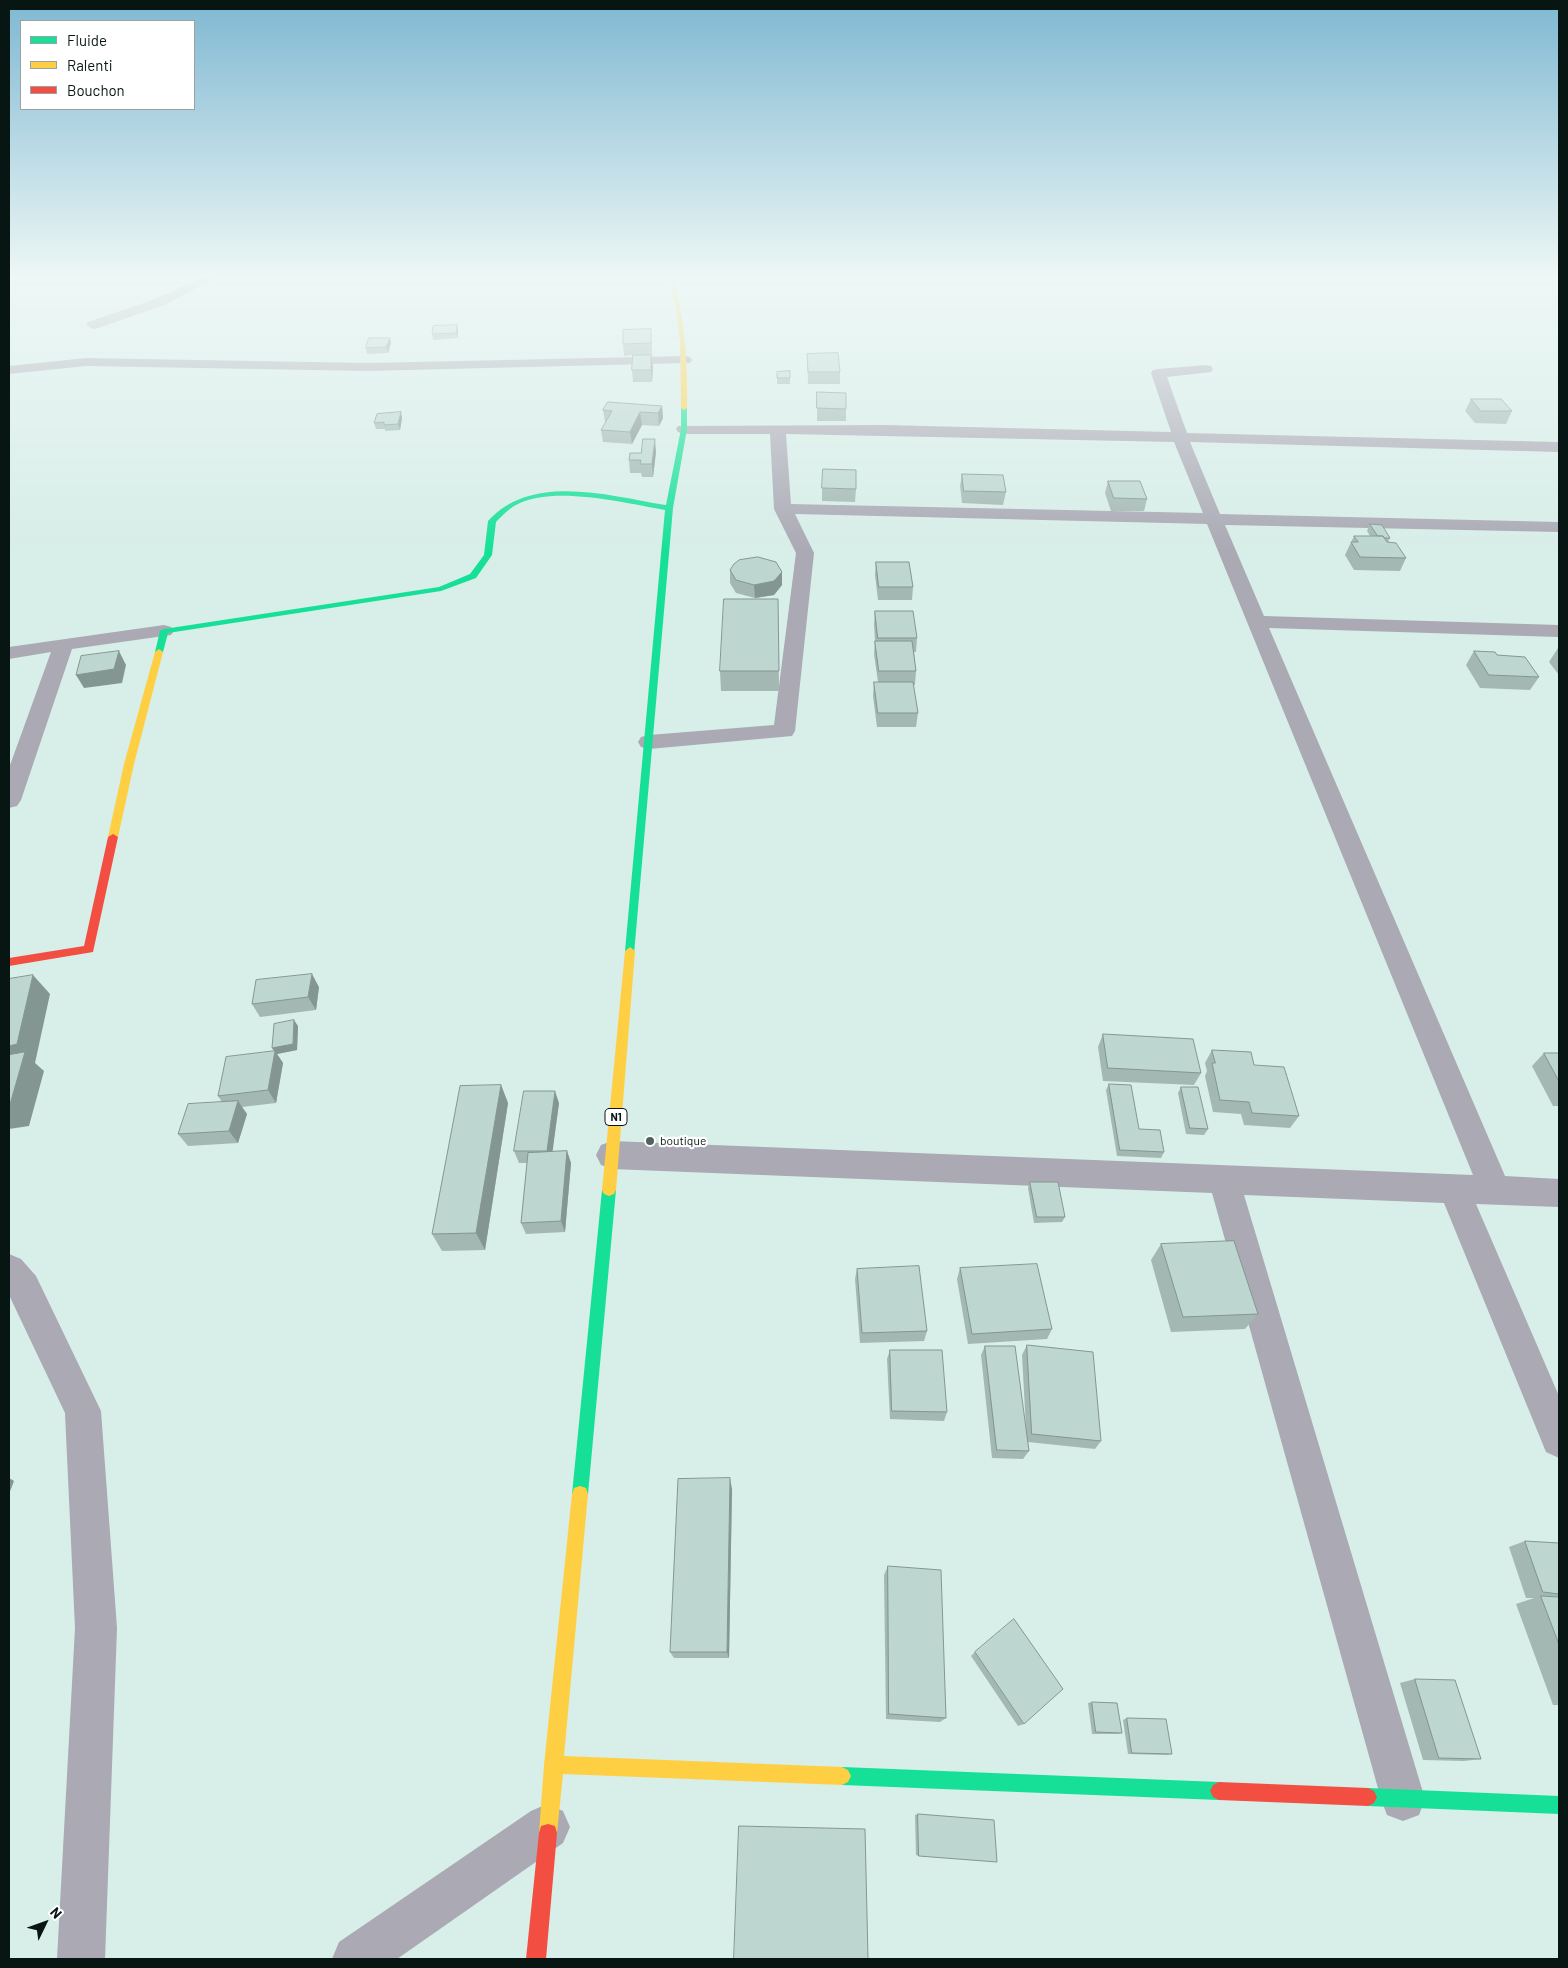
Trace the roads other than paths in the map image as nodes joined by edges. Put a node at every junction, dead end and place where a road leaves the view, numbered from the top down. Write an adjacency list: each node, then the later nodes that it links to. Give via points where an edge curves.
1 (30, 368): 4 (street)
2 (685, 368): 5 (main road, N1)
3 (1206, 369): 7 (street, via 1158,373)
4 (9, 370)
5 (684, 429): 6 (street); 9 (main road, N1)
6 (778, 429): 7 (street); 10 (street)
7 (1181, 439): 8 (street); 11 (street)
8 (1559, 448)
9 (669, 508): 14 (main road, via 550,494 520,499 492,521 488,555 473,576 442,589); 18 (main road, N1)
10 (783, 509): 11 (street); 18 (street, via 805,553 784,731)
11 (1213, 518): 12 (street); 13 (street)
12 (1559, 527)
13 (1256, 622): 15 (street); 24 (street)
14 (164, 631): 16 (street); 20 (main road, via 129,764 89,949)
15 (1559, 631)
16 (64, 644): 17 (street); 19 (street)
17 (9, 653)
18 (649, 742): 21 (main road, N1)
19 (9, 800)
20 (9, 962)
21 (612, 1155): 22 (street); 28 (main road, N1)
22 (1224, 1180): 23 (street); 29 (street)
23 (1454, 1189): 24 (street); 27 (street)
24 (1495, 1190): 25 (street)
25 (1559, 1193)
26 (9, 1270): 32 (street, via 24,1287 83,1411 96,1628)
27 (1559, 1440)
28 (553, 1765): 29 (main road); 31 (main road, N1)
29 (1403, 1799): 30 (main road)
30 (1559, 1805)
31 (548, 1827): 33 (street); 34 (main road, N1)
32 (81, 1959)
33 (356, 1959)
34 (536, 1959)

